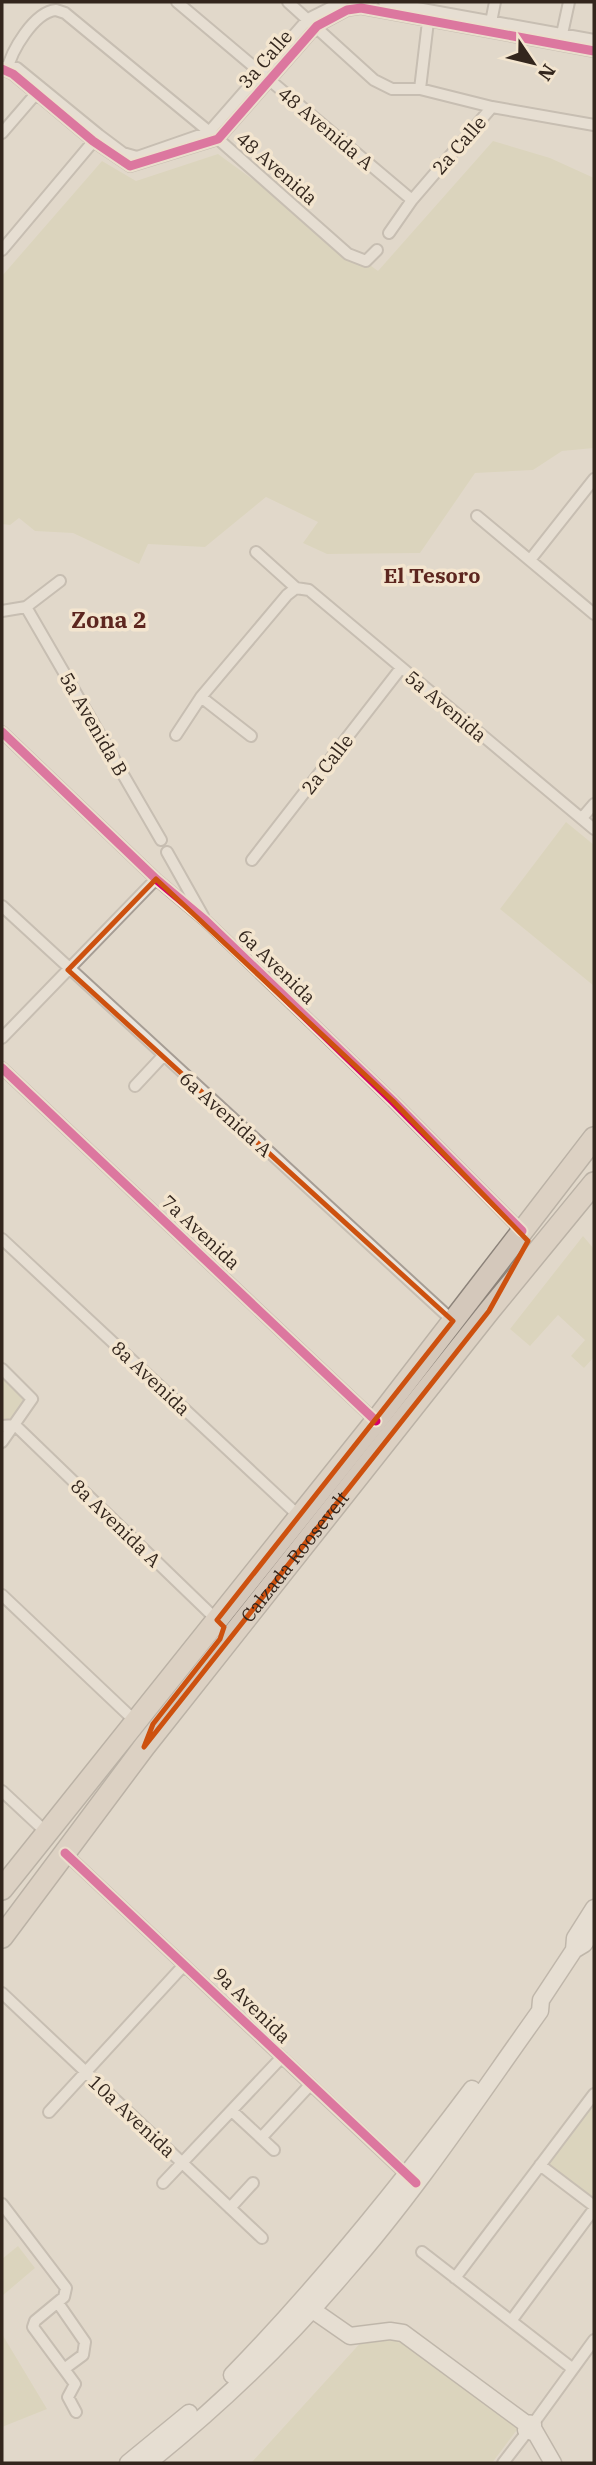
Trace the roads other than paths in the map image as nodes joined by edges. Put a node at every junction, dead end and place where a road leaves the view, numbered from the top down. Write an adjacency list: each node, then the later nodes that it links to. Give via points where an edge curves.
1 (177, 2): 15 (street, 48 Avenida A)
2 (288, 2): 9 (street)
3 (342, 2): 9 (street, 3a Calle)
4 (384, 2): 8 (street, 3a Calle)
5 (495, 2): 10 (street)
6 (569, 2): 11 (street)
7 (57, 6): 14 (street, via 35,22); 21 (street, 48 Avenida)
8 (429, 15): 9 (street, 3a Calle, via 361,8); 10 (street, 3a Calle); 13 (street, 3a Calle); 16 (street)
9 (313, 22): 15 (street, 3a Calle); 16 (street, via 374,80 392,89)
10 (491, 22): 11 (street, 3a Calle)
11 (562, 34): 12 (street, 3a Calle)
12 (594, 40)
13 (594, 51)
14 (4, 68): 17 (street)
15 (265, 77): 21 (street, 3a Calle); 23 (street, 48 Avenida A)
16 (420, 89): 18 (street)
17 (39, 90): 20 (street); 22 (street)
18 (492, 107): 19 (street, 2a Calle); 23 (street, 2a Calle)
19 (594, 125)
20 (2, 133)
21 (213, 136): 22 (street, via 131,157); 26 (street, 48 Avenida, via 348,254 366,261)
22 (96, 138): 25 (street)
23 (412, 200): 24 (street, 2a Calle)
24 (389, 233)
25 (2, 250)
26 (377, 250)
27 (594, 479): 30 (street)
28 (477, 516): 30 (street)
29 (256, 552): 32 (street, 5a Avenida)
30 (530, 560): 35 (street)
31 (60, 581): 33 (street)
32 (296, 588): 36 (street, 5a Avenida, via 309,590); 37 (street)
33 (26, 607): 34 (street); 44 (street, 5a Avenida B)
34 (2, 611)
35 (594, 614)
36 (401, 668): 42 (street, 5a Avenida); 46 (street, 2a Calle)
37 (201, 697): 39 (street); 40 (street)
38 (2, 732): 47 (street, 6a Avenida)
39 (176, 735)
40 (251, 736)
41 (594, 803): 42 (street)
42 (582, 818): 43 (street, 5a Avenida)
43 (594, 829)
44 (161, 840)
45 (167, 852): 49 (street)
46 (252, 860)
47 (156, 879): 49 (street, 6a Avenida); 50 (street)
48 (2, 906): 50 (street, 6a Avenida A)
49 (206, 921): 57 (street, 6a Avenida)
50 (68, 970): 51 (street); 52 (street, 6a Avenida A)
51 (2, 1038)
52 (163, 1056): 54 (street); 60 (street, 6a Avenida A)
53 (2, 1068): 62 (street, 7a Avenida)
54 (135, 1086)
55 (594, 1138): 57 (highway, Calzada Roosevelt)
56 (594, 1183): 59 (highway, Calzada Roosevelt)
57 (523, 1231): 59 (highway, via 526,1248 498,1286); 60 (highway, Calzada Roosevelt)
58 (2, 1239): 66 (street, 8a Avenida)
59 (489, 1311): 70 (highway, Calzada Roosevelt)
60 (453, 1321): 62 (highway, Calzada Roosevelt)
61 (2, 1369): 63 (street, via 32,1397)
62 (376, 1421): 66 (highway, Calzada Roosevelt)
63 (15, 1425): 64 (street); 65 (street); 69 (street, 8a Avenida A)
64 (2, 1426)
65 (2, 1442)
66 (299, 1516): 67 (highway, Calzada Roosevelt)
67 (283, 1538): 69 (highway, Calzada Roosevelt); 70 (highway, via 273,1563 230,1618)
68 (2, 1595): 71 (street)
69 (217, 1620): 71 (highway, Calzada Roosevelt); 72 (highway, via 222,1629 220,1639 153,1724)
70 (236, 1632): 72 (highway, Calzada Roosevelt)
71 (135, 1721): 74 (highway, Calzada Roosevelt)
72 (144, 1747): 75 (highway, Calzada Roosevelt)
73 (2, 1791): 74 (street)
74 (47, 1833): 76 (highway, Calzada Roosevelt)
75 (65, 1853): 79 (highway, Calzada Roosevelt); 81 (street, 9a Avenida)
76 (2, 1889)
77 (594, 1908): 80 (main road, via 575,1938)
78 (594, 1929): 80 (main road)
79 (2, 1937)
80 (574, 1950): 93 (main road, via 541,2000 540,2011)
81 (184, 1965): 83 (street, 9a Avenida); 84 (street)
82 (2, 1993): 84 (street, 10a Avenida)
83 (282, 2057): 85 (street, 9a Avenida); 87 (street)
84 (86, 2072): 88 (street); 91 (street, 10a Avenida)
85 (310, 2085): 89 (street); 93 (street, 9a Avenida)
86 (594, 2094): 92 (street)
87 (232, 2111): 89 (street); 91 (street)
88 (49, 2112)
89 (261, 2138): 90 (street)
90 (274, 2150)
91 (182, 2163): 94 (street); 97 (street, 10a Avenida)
92 (540, 2165): 98 (street); 101 (street)
93 (411, 2179): 102 (main road)
94 (163, 2183)
95 (253, 2183): 97 (street)
96 (2, 2204): 103 (street, via 64,2282 64,2297)
97 (230, 2208): 99 (street, 10a Avenida)
98 (594, 2208): 104 (street)
99 (262, 2238)
100 (422, 2252): 101 (street)
101 (455, 2278): 104 (street)
102 (312, 2301): 109 (main road, via 341,2332 403,2333); 110 (main road)
103 (58, 2303): 106 (street, via 85,2342 83,2355); 106 (street, via 33,2327)
104 (511, 2321): 107 (street)
105 (594, 2340): 107 (street)
106 (64, 2369): 108 (street, via 75,2384 68,2397)
107 (573, 2369): 109 (street)
108 (76, 2412)
109 (531, 2429): 112 (street); 113 (main road)
110 (154, 2453): 111 (main road)
111 (128, 2463)
112 (503, 2463)
113 (553, 2463)

